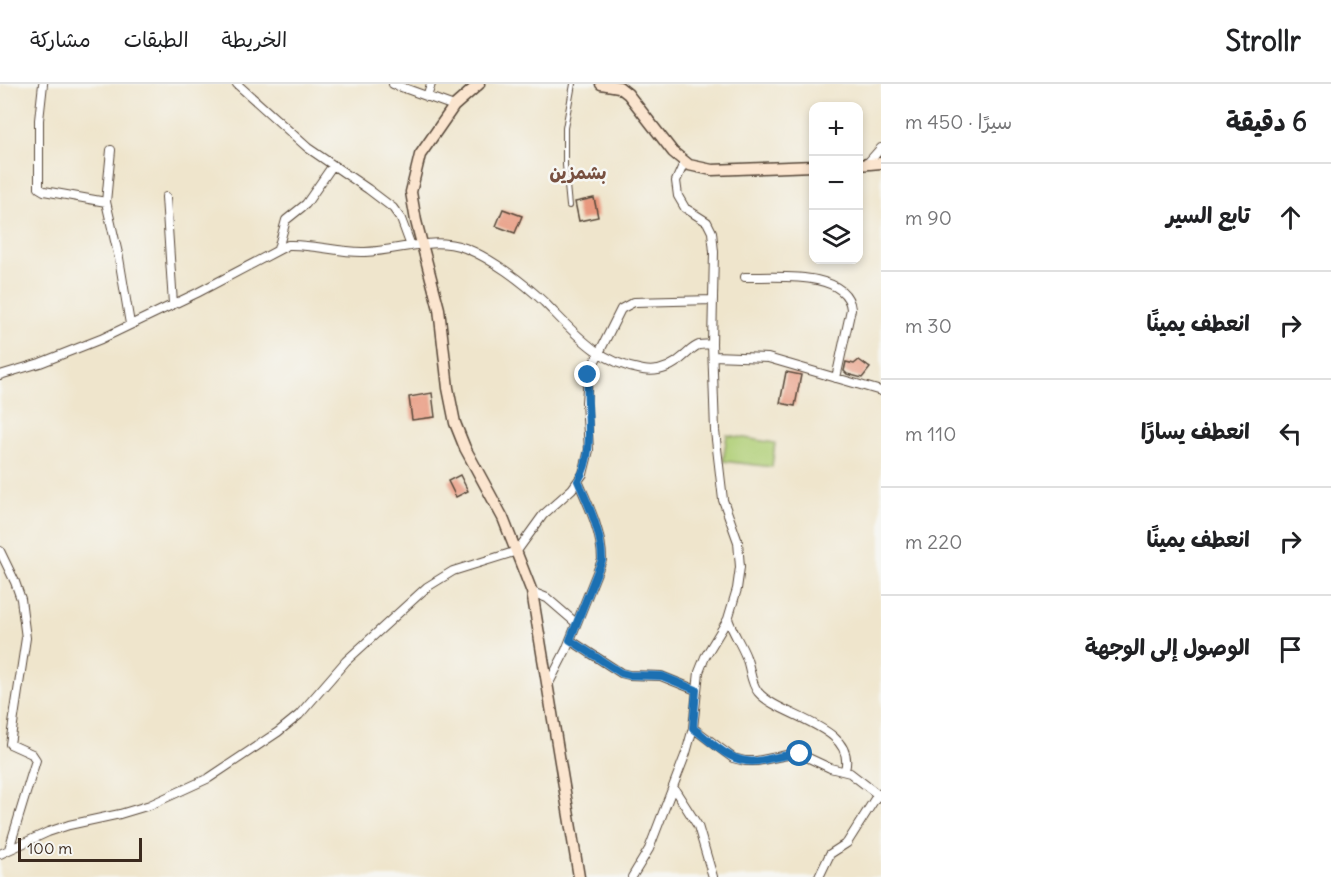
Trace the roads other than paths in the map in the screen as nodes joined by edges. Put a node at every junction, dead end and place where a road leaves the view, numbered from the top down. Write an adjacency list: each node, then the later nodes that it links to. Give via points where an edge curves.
1 (43, 84): 20 (street, via 39,188)
2 (237, 84): 16 (street, via 308,148)
3 (393, 84): 9 (street)
4 (431, 84): 9 (street)
5 (479, 84): 10 (main road)
6 (573, 84): 21 (lane, via 565,128)
7 (605, 84): 8 (main road)
8 (619, 86): 13 (main road)
9 (427, 97): 10 (street)
10 (454, 106): 22 (main road, via 420,156 415,172 411,192)
11 (881, 148): 15 (street)
12 (111, 150): 20 (street)
13 (684, 163): 18 (main road, via 712,170); 26 (street, via 676,181 678,196 685,208 707,222 712,232)
14 (881, 163): 17 (main road)
15 (863, 164)
16 (333, 165): 23 (street, via 393,208); 24 (street, via 306,204 286,220)
17 (863, 165)
18 (809, 166)
19 (166, 197): 27 (street)
20 (106, 202): 28 (street)
21 (569, 206)
22 (423, 244): 23 (street); 30 (street, via 444,243 463,248 494,263 541,299); 37 (main road, via 439,309 455,423)
23 (411, 246): 24 (street, via 363,252 301,244)
24 (278, 249): 27 (street)
25 (745, 277): 33 (street, via 816,280 833,286 848,298 850,316)
26 (713, 300): 29 (street); 30 (street, via 627,304)
27 (173, 304): 28 (street)
28 (130, 324): 32 (street, via 57,357)
29 (712, 344): 30 (street, via 695,346 658,371 622,365); 31 (street)
30 (597, 353): 35 (street, via 588,375 589,450)
31 (713, 356): 33 (street, via 768,358); 39 (street, via 723,500 740,556 737,589)
32 (0, 375)
33 (836, 378): 34 (street)
34 (881, 391)
35 (578, 481): 37 (street, via 543,515); 40 (street, via 602,554)
36 (0, 551): 48 (street, via 21,599 26,638 10,744 32,754 36,760)
37 (517, 551): 38 (main road); 48 (street, via 453,571 427,587 346,661 298,715 209,778 150,805 69,825)
38 (532, 592): 40 (street, via 547,598); 42 (main road)
39 (728, 619): 43 (street, via 705,657); 45 (street, via 757,690 769,701 828,732 843,750)
40 (576, 624): 41 (street)
41 (570, 640): 42 (street); 43 (street, via 621,673 662,676)
42 (548, 685): 49 (main road)
43 (696, 690): 44 (street)
44 (693, 728): 45 (street, via 739,760 800,754 830,768); 46 (street)
45 (846, 770): 47 (street)
46 (673, 787): 50 (street, via 649,849); 51 (street, via 698,826)
47 (879, 795): 52 (street, via 847,843 830,854)
48 (4, 852)
49 (579, 877)
50 (632, 877)
51 (714, 877)
52 (819, 877)

